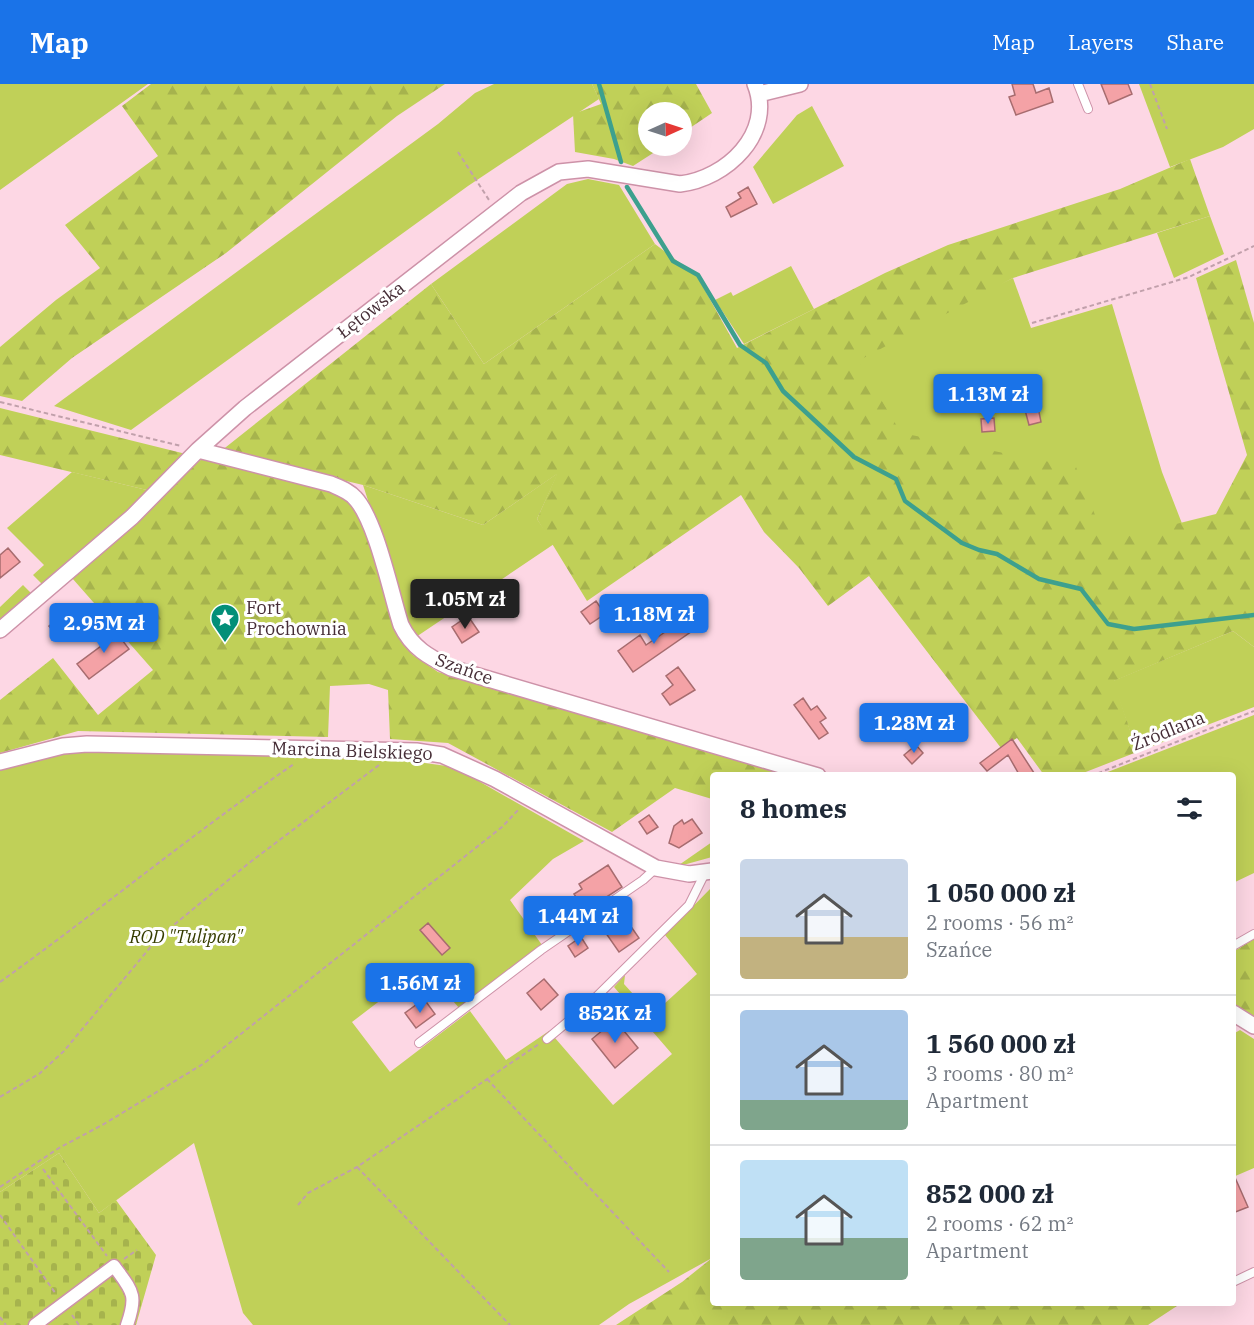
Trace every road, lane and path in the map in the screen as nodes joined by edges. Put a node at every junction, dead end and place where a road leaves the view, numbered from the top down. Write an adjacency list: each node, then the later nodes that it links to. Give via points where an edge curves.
1 (800, 84): 4 (street, Łętowska)
2 (1078, 84): 5 (lane)
3 (1150, 84): 6 (path)
4 (757, 89): 8 (street, Łętowska, via 759,120 755,133 739,154 707,177 670,184 588,169 559,172 521,193)
5 (1088, 109)
6 (1167, 129)
7 (458, 152): 8 (path)
8 (496, 213): 12 (street, Łętowska, via 245,408)
9 (1254, 246): 10 (path, via 1189,277)
10 (1032, 323)
11 (0, 402): 12 (path)
12 (198, 450): 13 (street, Łętowska, via 132,517); 18 (street, Szańce, via 331,484 355,498 369,523 401,625 407,638 427,656 451,668)
13 (0, 630)
14 (1254, 711): 19 (path, Źródlana)
15 (297, 748): 16 (street, Marcina Bielskiego); 17 (street, Marcina Bielskiego, via 87,744); 25 (path, via 295,763)
16 (387, 750): 20 (street, Marcina Bielskiego, via 442,755); 31 (path, via 383,761 158,938 64,1051 39,1074)
17 (0, 762)
18 (804, 772)
19 (1101, 772)
20 (530, 799): 21 (street, Marcina Bielskiego); 34 (path, via 501,827 203,1064)
21 (656, 868): 22 (street, Marcina Bielskiego, via 688,874); 29 (lane)
22 (709, 872): 28 (lane, via 689,904 589,1005)
23 (1254, 934): 24 (lane)
24 (1236, 944)
25 (0, 982)
26 (1236, 1015): 27 (street)
27 (1254, 1026)
28 (546, 1039): 30 (path)
29 (419, 1043)
30 (487, 1079): 32 (path); 38 (path)
31 (0, 1097)
32 (357, 1167): 35 (path, via 308,1193); 46 (path)
33 (43, 1169): 37 (path)
34 (0, 1187)
35 (298, 1205)
36 (0, 1215): 41 (path)
37 (114, 1266): 41 (street); 45 (street, via 134,1293 135,1304)
38 (669, 1272)
39 (1254, 1272): 40 (lane)
40 (1236, 1281)
41 (63, 1304): 44 (street)
42 (0, 1317): 43 (path)
43 (6, 1325)
44 (35, 1325)
45 (127, 1325)
46 (510, 1325)

